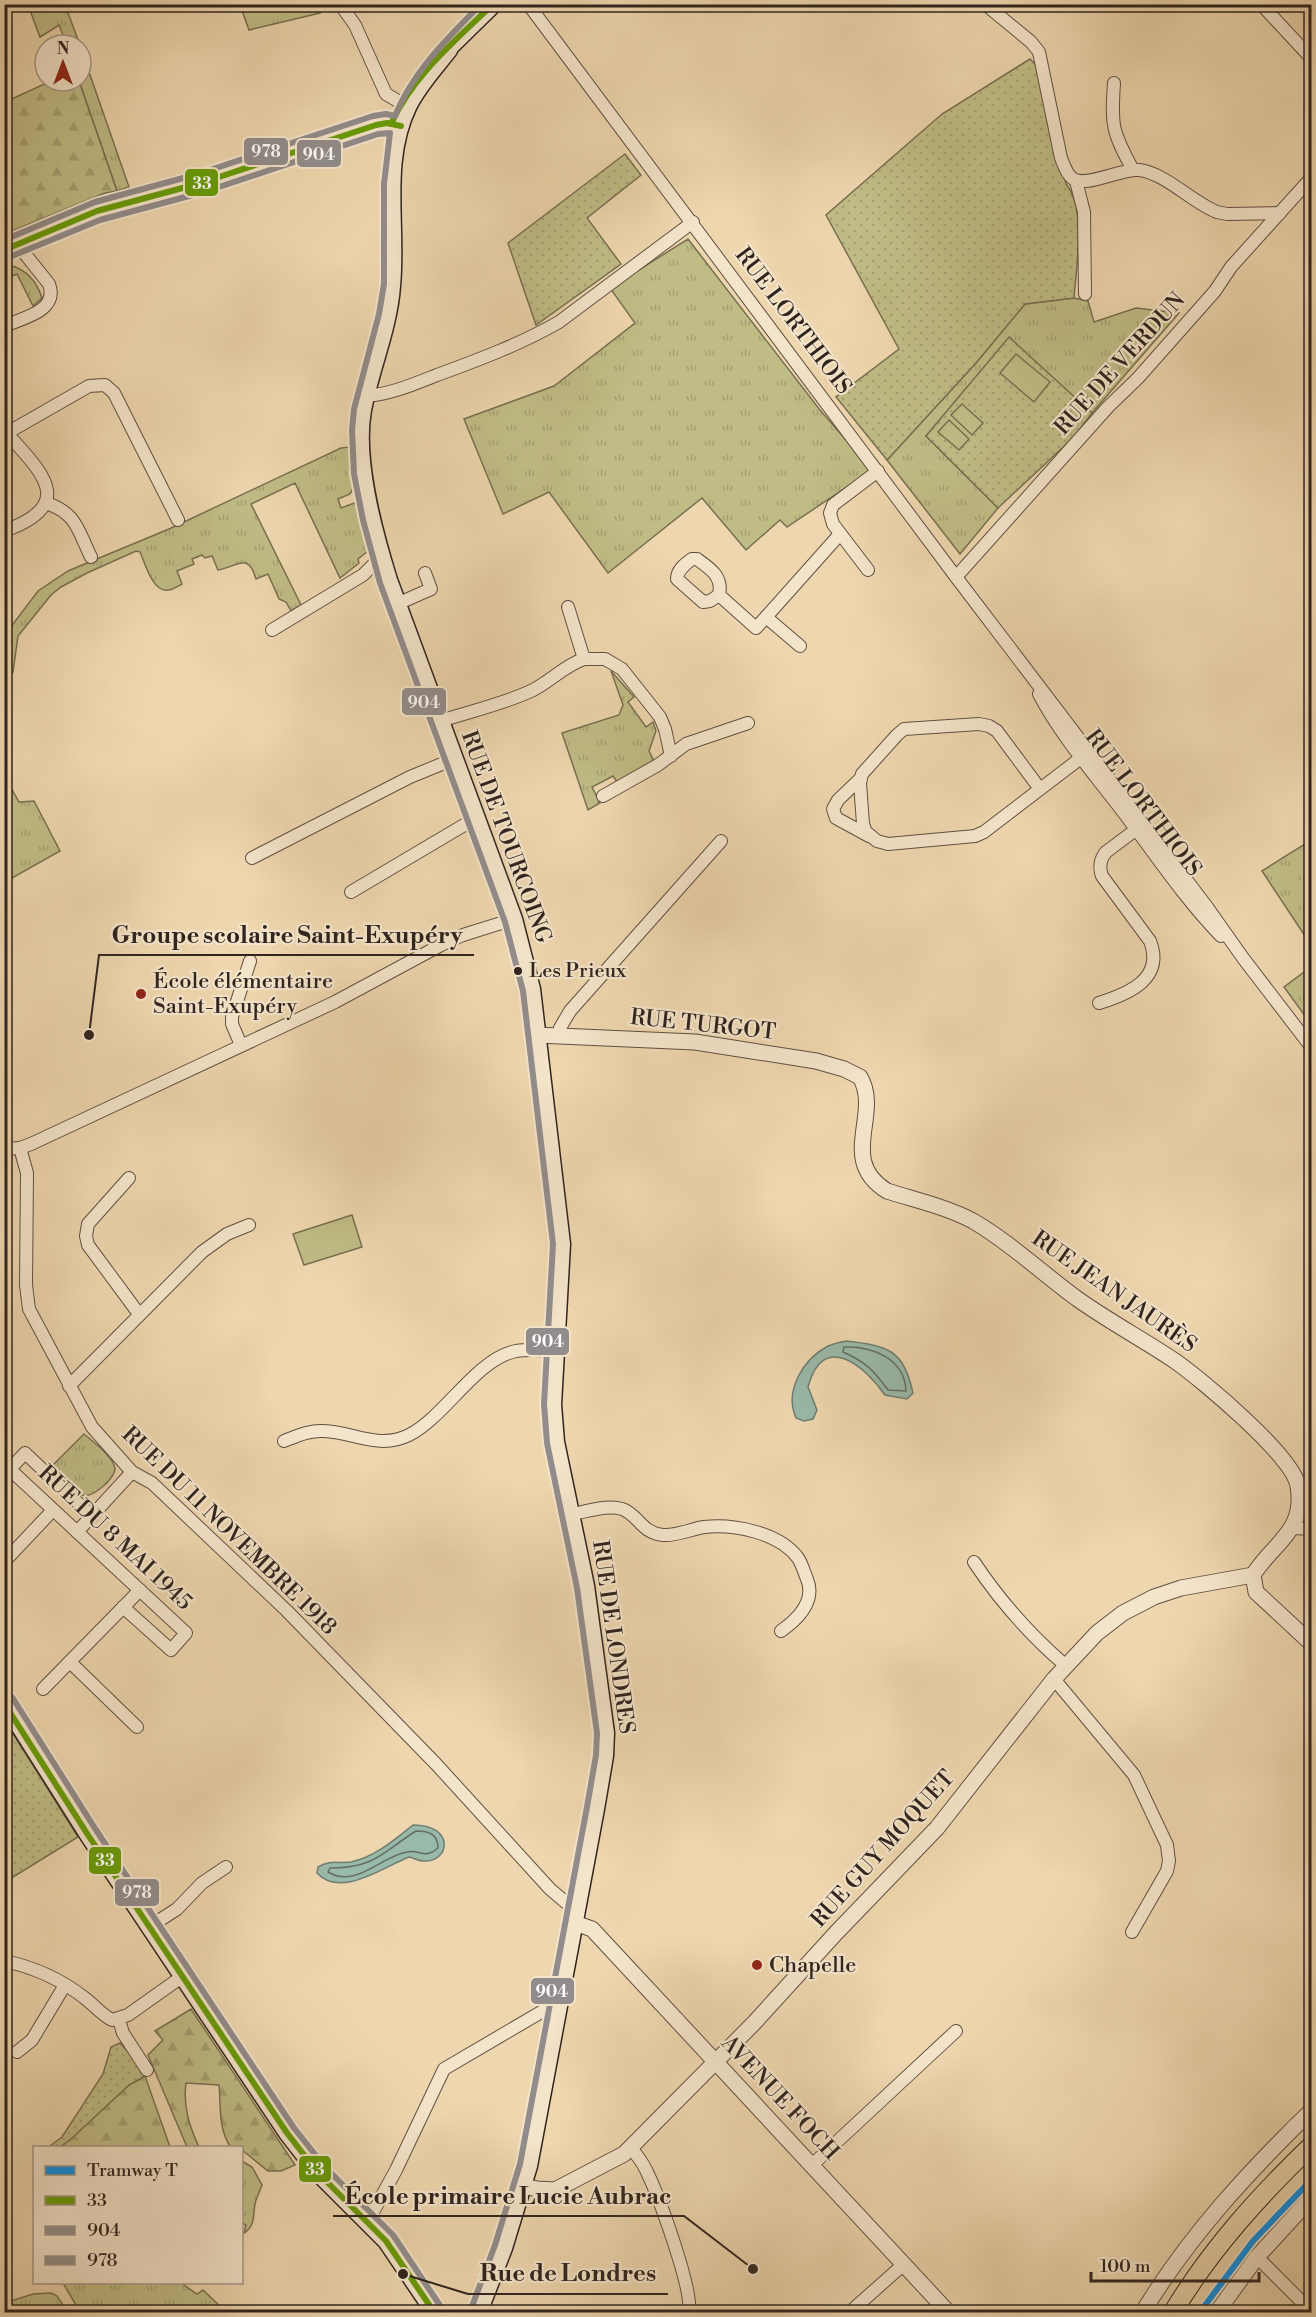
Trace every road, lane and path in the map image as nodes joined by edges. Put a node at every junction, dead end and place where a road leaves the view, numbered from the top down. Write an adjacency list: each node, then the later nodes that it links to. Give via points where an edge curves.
1 (340, 4): 8 (street, via 355,25 386,94)
2 (494, 4): 8 (main road, RUE DE TOURCOING, via 421,74)
3 (528, 4): 14 (street, RUE LORTHIOIS)
4 (985, 4): 12 (street, via 1039,52 1061,158 1067,173)
5 (1261, 4): 6 (street)
6 (1311, 57)
7 (1114, 83): 10 (street, via 1112,125)
8 (404, 106): 9 (main road, RUE DE TOURCOING)
9 (396, 125): 15 (street, via 379,124 201,183 113,206); 18 (main road, RUE DE TOURCOING, via 392,166 393,270 388,310)
10 (1133, 170): 12 (street); 13 (street, via 1156,176 1217,213)
11 (1311, 177): 13 (street, RUE DE VERDUN)
12 (1076, 181): 16 (street, via 1084,212)
13 (1280, 213): 29 (street, RUE DE VERDUN, via 1138,378)
14 (693, 222): 18 (street, via 541,332 395,391); 20 (street, RUE LORTHIOIS)
15 (11, 247): 17 (street, via 49,284 51,298 41,311)
16 (1085, 294)
17 (4, 326)
18 (367, 396): 25 (main road, RUE DE TOURCOING, via 361,447)
19 (6, 432): 21 (street, via 41,474 48,491); 22 (street, via 89,386 105,385 114,393)
20 (878, 471): 24 (street, via 831,508); 29 (street, RUE LORTHIOIS)
21 (46, 503): 23 (street, via 31,518); 26 (street, via 70,515)
22 (178, 520)
23 (4, 531)
24 (837, 537): 27 (street); 33 (street)
25 (382, 556): 31 (main road, RUE DE TOURCOING); 34 (street, via 363,575 327,592)
26 (91, 557)
27 (868, 570)
28 (425, 573): 31 (street, via 431,589)
29 (956, 577): 39 (street, RUE LORTHIOIS, via 1022,664 1045,705)
30 (720, 595): 33 (street, via 756,628)
31 (396, 604): 37 (main road, RUE DE TOURCOING)
32 (568, 607): 36 (street)
33 (766, 617): 35 (street)
34 (272, 630)
35 (800, 646)
36 (584, 659): 37 (street, via 524,694); 40 (street, via 605,659 622,669 662,722)
37 (440, 721): 41 (main road, RUE DE TOURCOING)
38 (748, 723): 40 (street, via 686,744)
39 (1086, 754): 43 (street); 46 (street, RUE LORTHIOIS)
40 (670, 756): 44 (street)
41 (454, 759): 45 (main road, RUE DE TOURCOING); 49 (street, via 410,777)
42 (861, 778): 43 (street, via 904,729 984,724 997,731); 47 (street, via 863,824); 47 (street, via 833,809 836,818)
43 (1040, 789): 47 (street, via 975,836 888,843)
44 (603, 796)
45 (476, 818): 50 (street); 51 (main road, RUE DE TOURCOING)
46 (1140, 826): 53 (street, via 1106,852 1100,869 1150,941 1152,965 1137,988); 57 (street, RUE LORTHIOIS, via 1208,922 1243,958)
47 (872, 838)
48 (721, 841): 55 (street, via 570,1011)
49 (252, 858)
50 (351, 892)
51 (514, 919): 54 (main road, RUE DE TOURCOING, via 530,981); 56 (street, via 441,945 336,1002)
52 (250, 961): 56 (street, via 232,1017)
53 (1100, 1003)
54 (537, 1035): 55 (street, RUE TURGOT); 64 (main road, RUE DE LONDRES, via 561,1235)
55 (559, 1036): 58 (street, RUE TURGOT, via 695,1042 816,1061)
56 (241, 1046): 59 (street)
57 (1311, 1048)
58 (860, 1077): 70 (street, RUE JEAN JAURÈS, via 866,1092 863,1159 868,1173 880,1186 973,1221 1098,1313 1186,1369 1275,1448 1297,1479)
59 (20, 1148): 60 (street); 65 (street, RUE DU 11 NOVEMBRE 1918, via 27,1173 28,1303)
60 (4, 1149)
61 (129, 1178): 63 (street, via 88,1224 86,1236 88,1245)
62 (249, 1225): 63 (street, via 227,1234 202,1252)
63 (139, 1314): 65 (street)
64 (557, 1351): 66 (street, via 525,1350 501,1357 422,1428 399,1439 372,1441 319,1431); 72 (main road, RUE DE LONDRES, via 554,1424)
65 (69, 1386): 68 (street, RUE DU 11 NOVEMBRE 1918, via 92,1427)
66 (284, 1441)
67 (7, 1467): 71 (street, RUE DU 8 MAI 1945); 73 (street, via 26,1453)
68 (132, 1472): 73 (street); 91 (street, RUE DU 11 NOVEMBRE 1918, via 152,1483 262,1588 436,1764)
69 (1311, 1486): 70 (street)
70 (1300, 1498): 74 (street)
71 (52, 1510): 76 (street, RUE DU 8 MAI 1945); 77 (street)
72 (571, 1514): 82 (street, via 618,1508 647,1530 662,1535 715,1527 774,1540 797,1557 810,1590 807,1604); 91 (main road, RUE DE LONDRES, via 590,1609 606,1733)
73 (92, 1516): 76 (street)
74 (1293, 1528): 75 (street); 79 (street)
75 (1311, 1529)
76 (77, 1532): 80 (street, RUE DU 8 MAI 1945)
77 (4, 1562)
78 (974, 1562): 85 (street, via 1009,1610)
79 (1253, 1575): 83 (street, via 1256,1592); 85 (street, RUE GUY MOQUET, via 1181,1588 1137,1604 1097,1633)
80 (140, 1590): 81 (street); 81 (street, RUE DU 8 MAI 1945, via 186,1633 171,1650)
81 (123, 1607): 84 (street)
82 (780, 1631)
83 (1311, 1644)
84 (70, 1662): 87 (street); 89 (street)
85 (1065, 1665): 86 (street, RUE GUY MOQUET)
86 (1054, 1679): 93 (street, via 1134,1775 1167,1845 1167,1871); 101 (street, RUE GUY MOQUET, via 937,1828)
87 (44, 1689)
88 (4, 1702): 92 (main road)
89 (137, 1727)
90 (226, 1867): 92 (street, via 201,1883 177,1909)
91 (576, 1917): 97 (main road, RUE DE LONDRES); 101 (street, AVENUE FOCH, via 592,1929)
92 (149, 1927): 95 (main road)
93 (1132, 1932)
94 (4, 1961): 96 (street)
95 (183, 1976): 98 (street); 110 (main road, via 304,2155)
96 (65, 1984): 98 (street, via 106,2017); 100 (street, via 32,2040)
97 (561, 2001): 108 (main road, RUE DE LONDRES); 110 (street, via 444,2069)
98 (118, 2020): 102 (street)
99 (956, 2031): 107 (street)
100 (17, 2052)
101 (715, 2061): 105 (street, RUE GUY MOQUET); 107 (street, AVENUE FOCH)
102 (147, 2070)
103 (1311, 2110): 119 (street, via 1224,2200)
104 (1311, 2145): 120 (main road, via 1244,2215)
105 (630, 2147): 108 (street, RUE GUY MOQUET, via 617,2158 555,2190); 116 (street, via 647,2171 679,2261 690,2300)
106 (1311, 2159): 121 (main road, via 1242,2234)
107 (812, 2165): 112 (street, AVENUE FOCH)
108 (524, 2186): 115 (main road, RUE DE LONDRES)
109 (1311, 2197): 111 (street)
110 (368, 2221): 114 (main road, via 392,2249)
111 (1257, 2258): 113 (street); 122 (street)
112 (904, 2264): 117 (street); 118 (street, AVENUE FOCH)
113 (1311, 2312)
114 (434, 2313)
115 (479, 2313)
116 (689, 2313)
117 (850, 2313)
118 (948, 2313)
119 (1143, 2313)
120 (1173, 2313)
121 (1185, 2313)
122 (1217, 2313)

